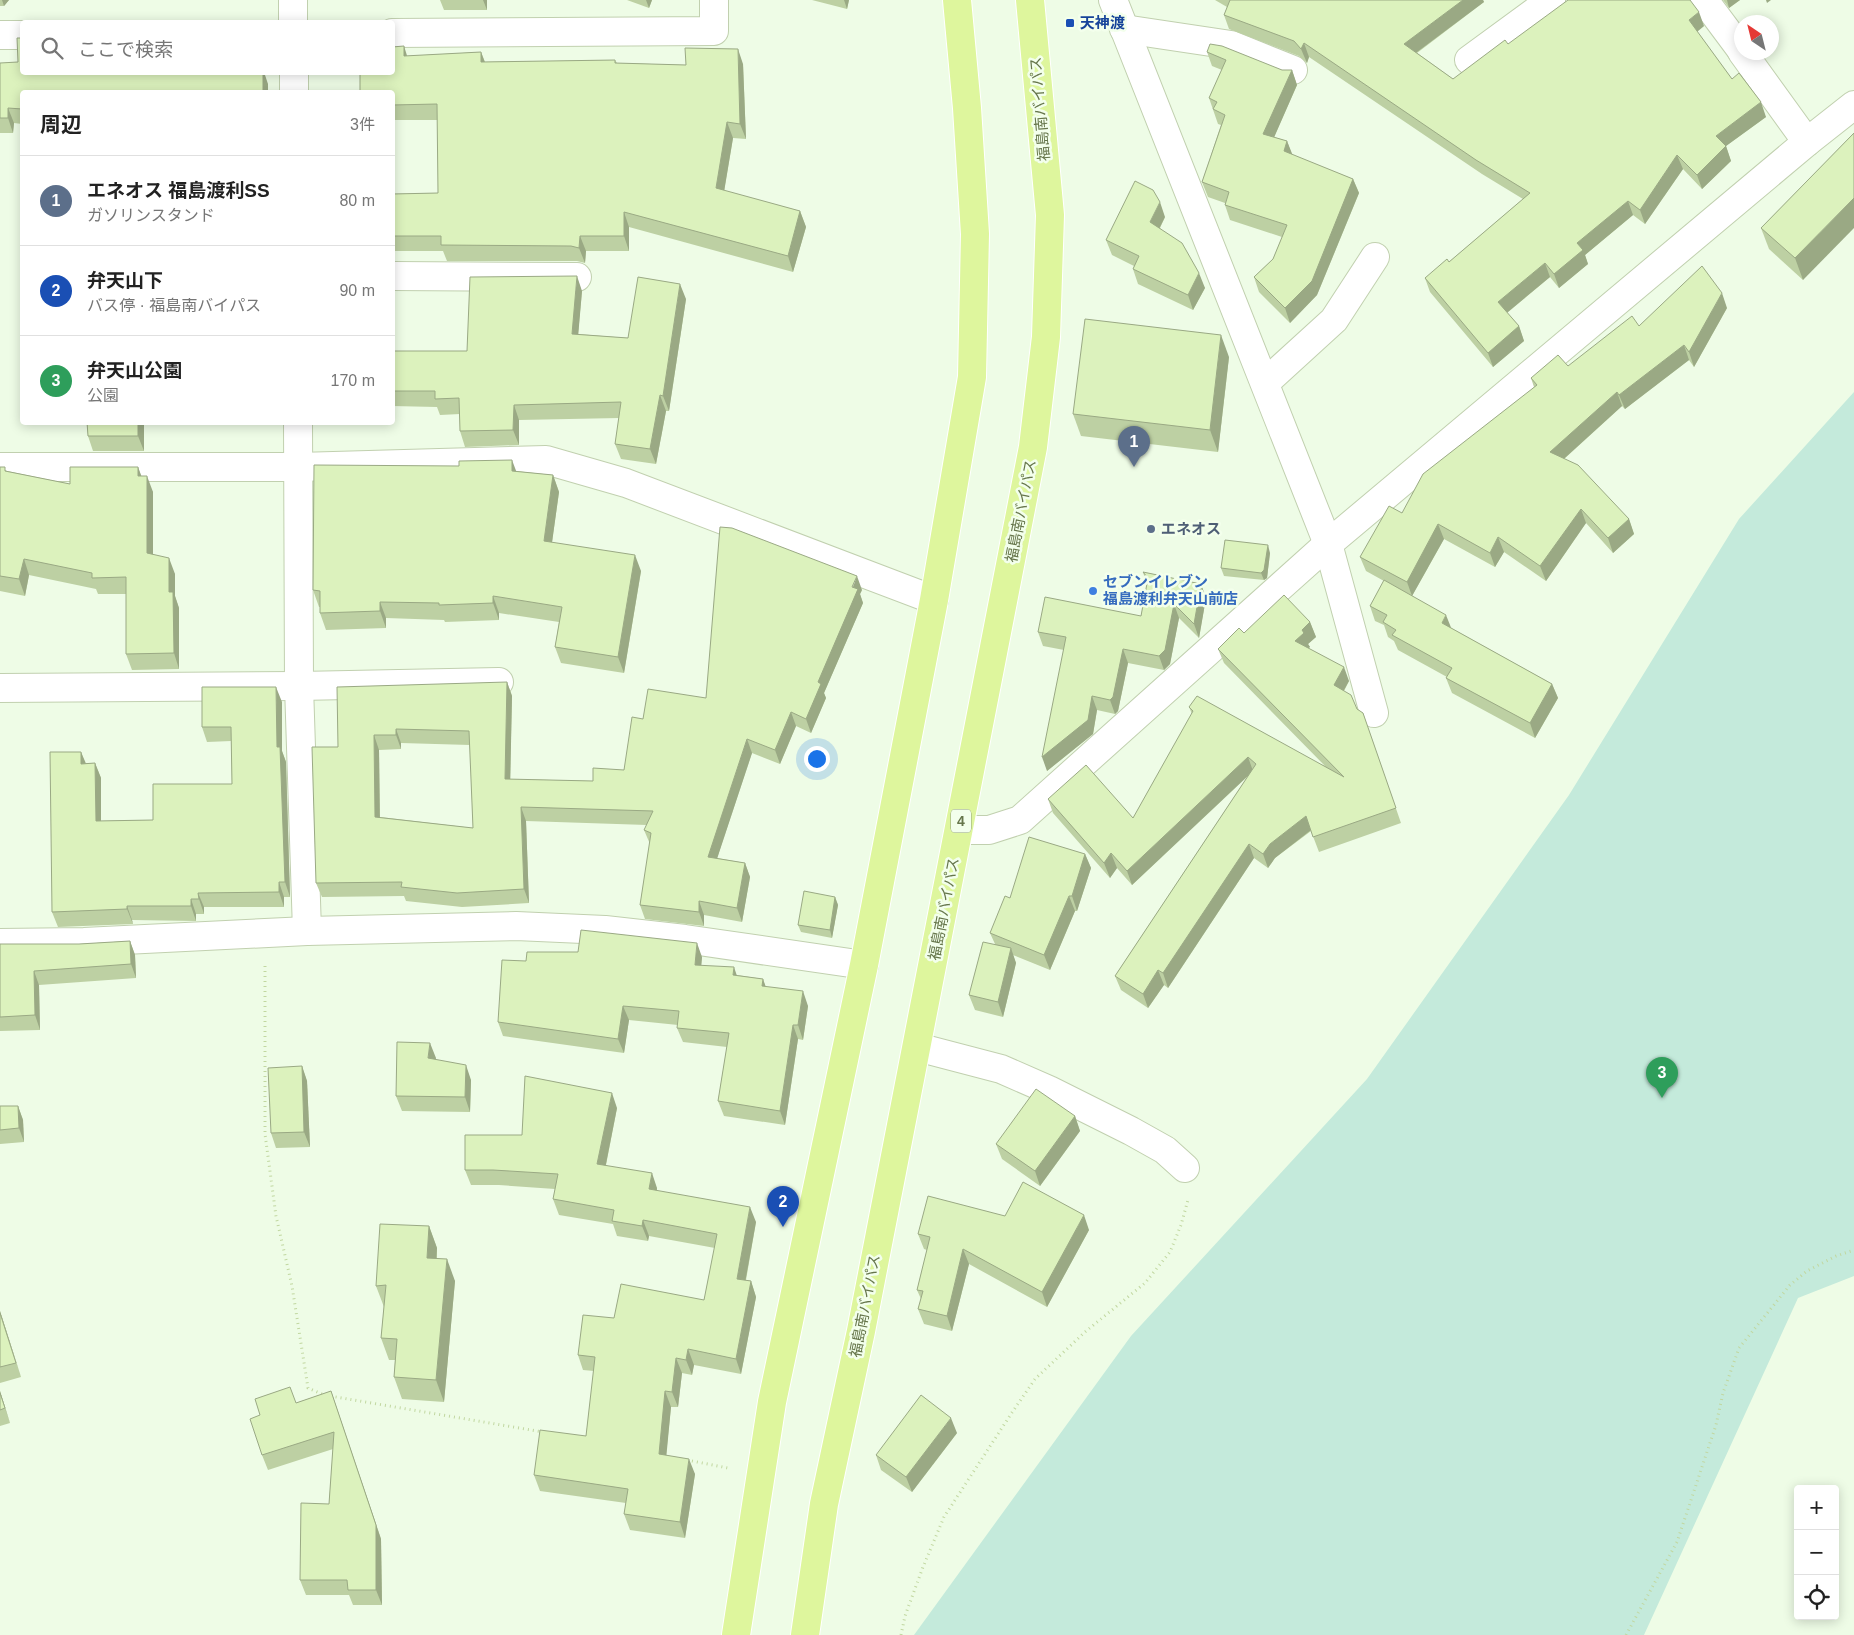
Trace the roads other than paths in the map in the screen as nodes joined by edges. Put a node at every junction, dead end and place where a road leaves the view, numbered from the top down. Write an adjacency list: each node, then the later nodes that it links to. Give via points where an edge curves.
1 (293, 0): 8 (street)
2 (714, 0): 10 (street, via 714,31)
3 (956, 0): 29 (highway, via 968,108 975,234 972,378)
4 (1030, 0): 34 (highway, 福島南バイパス / 4, via 1050,215 1046,337 1033,447)
5 (1113, 0): 9 (street)
6 (1551, 0): 14 (street)
7 (1704, 0): 13 (street)
8 (293, 20)
9 (1124, 29): 16 (street, via 1232,45); 24 (street)
10 (395, 33)
11 (20, 35): 12 (street)
12 (0, 36)
13 (1734, 41)
14 (1469, 60)
15 (1748, 60): 20 (street)
16 (1293, 70)
17 (294, 75): 18 (street)
18 (294, 90)
19 (1854, 106): 20 (street)
20 (1807, 142): 28 (street)
21 (1375, 257): 24 (street, via 1334,320)
22 (395, 276): 23 (street)
23 (577, 277)
24 (1264, 383): 28 (street)
25 (298, 425): 27 (street)
26 (0, 467): 27 (street)
27 (298, 467): 29 (street, via 546,460 626,483); 31 (street)
28 (1328, 544): 33 (street); 34 (street, via 1020,820 989,830)
29 (934, 600): 37 (highway)
30 (499, 682): 31 (street)
31 (299, 686): 32 (street); 35 (street)
32 (0, 688)
33 (1374, 713)
34 (959, 830): 38 (highway, 福島南バイパス / 4)
35 (307, 931): 36 (street); 37 (street, via 516,926 605,930)
36 (0, 943)
37 (864, 965): 40 (highway, via 772,1402)
38 (916, 1047): 39 (street, via 1001,1070 1049,1090 1165,1150); 41 (highway, 福島南バイパス / 4, via 824,1504)
39 (1185, 1168)
40 (736, 1635)
41 (805, 1635)

